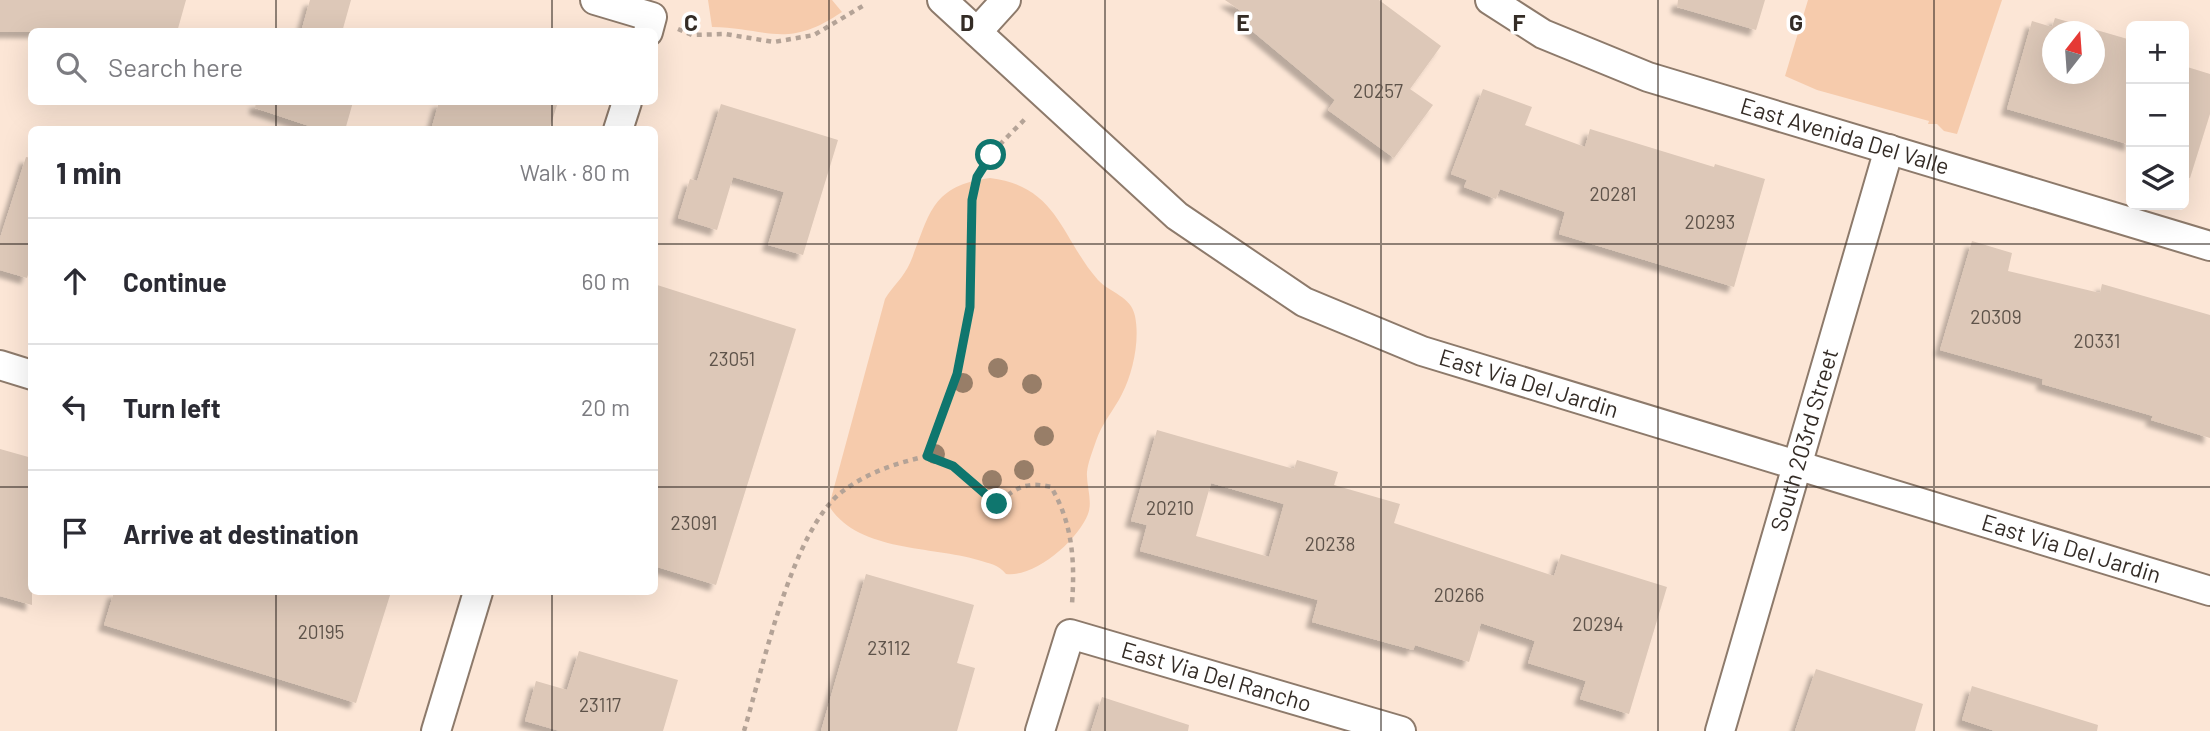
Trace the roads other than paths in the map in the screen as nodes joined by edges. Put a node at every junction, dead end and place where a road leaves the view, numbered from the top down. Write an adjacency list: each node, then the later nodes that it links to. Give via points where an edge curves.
1 (595, 0): 5 (street)
2 (942, 0): 6 (street, East Via Del Jardin)
3 (1006, 0): 6 (street)
4 (1490, 0): 9 (street, East Avenida Del Valle, via 1543,34 1648,77)
5 (650, 24)
6 (977, 32): 13 (street, East Via Del Jardin, via 1177,216 1304,302 1422,351)
7 (625, 105): 8 (street)
8 (619, 126)
9 (1889, 149): 10 (street, East Avenida Del Valle); 13 (street, South 203rd Street)
10 (2210, 246)
11 (0, 365): 12 (street)
12 (28, 374)
13 (1797, 465): 14 (street, East Via Del Jardin); 19 (street, South 203rd Street)
14 (2210, 591)
15 (477, 595): 16 (street)
16 (436, 731)
17 (1041, 731): 18 (street, East Via Del Rancho, via 1070,634)
18 (1401, 731)
19 (1720, 731)

